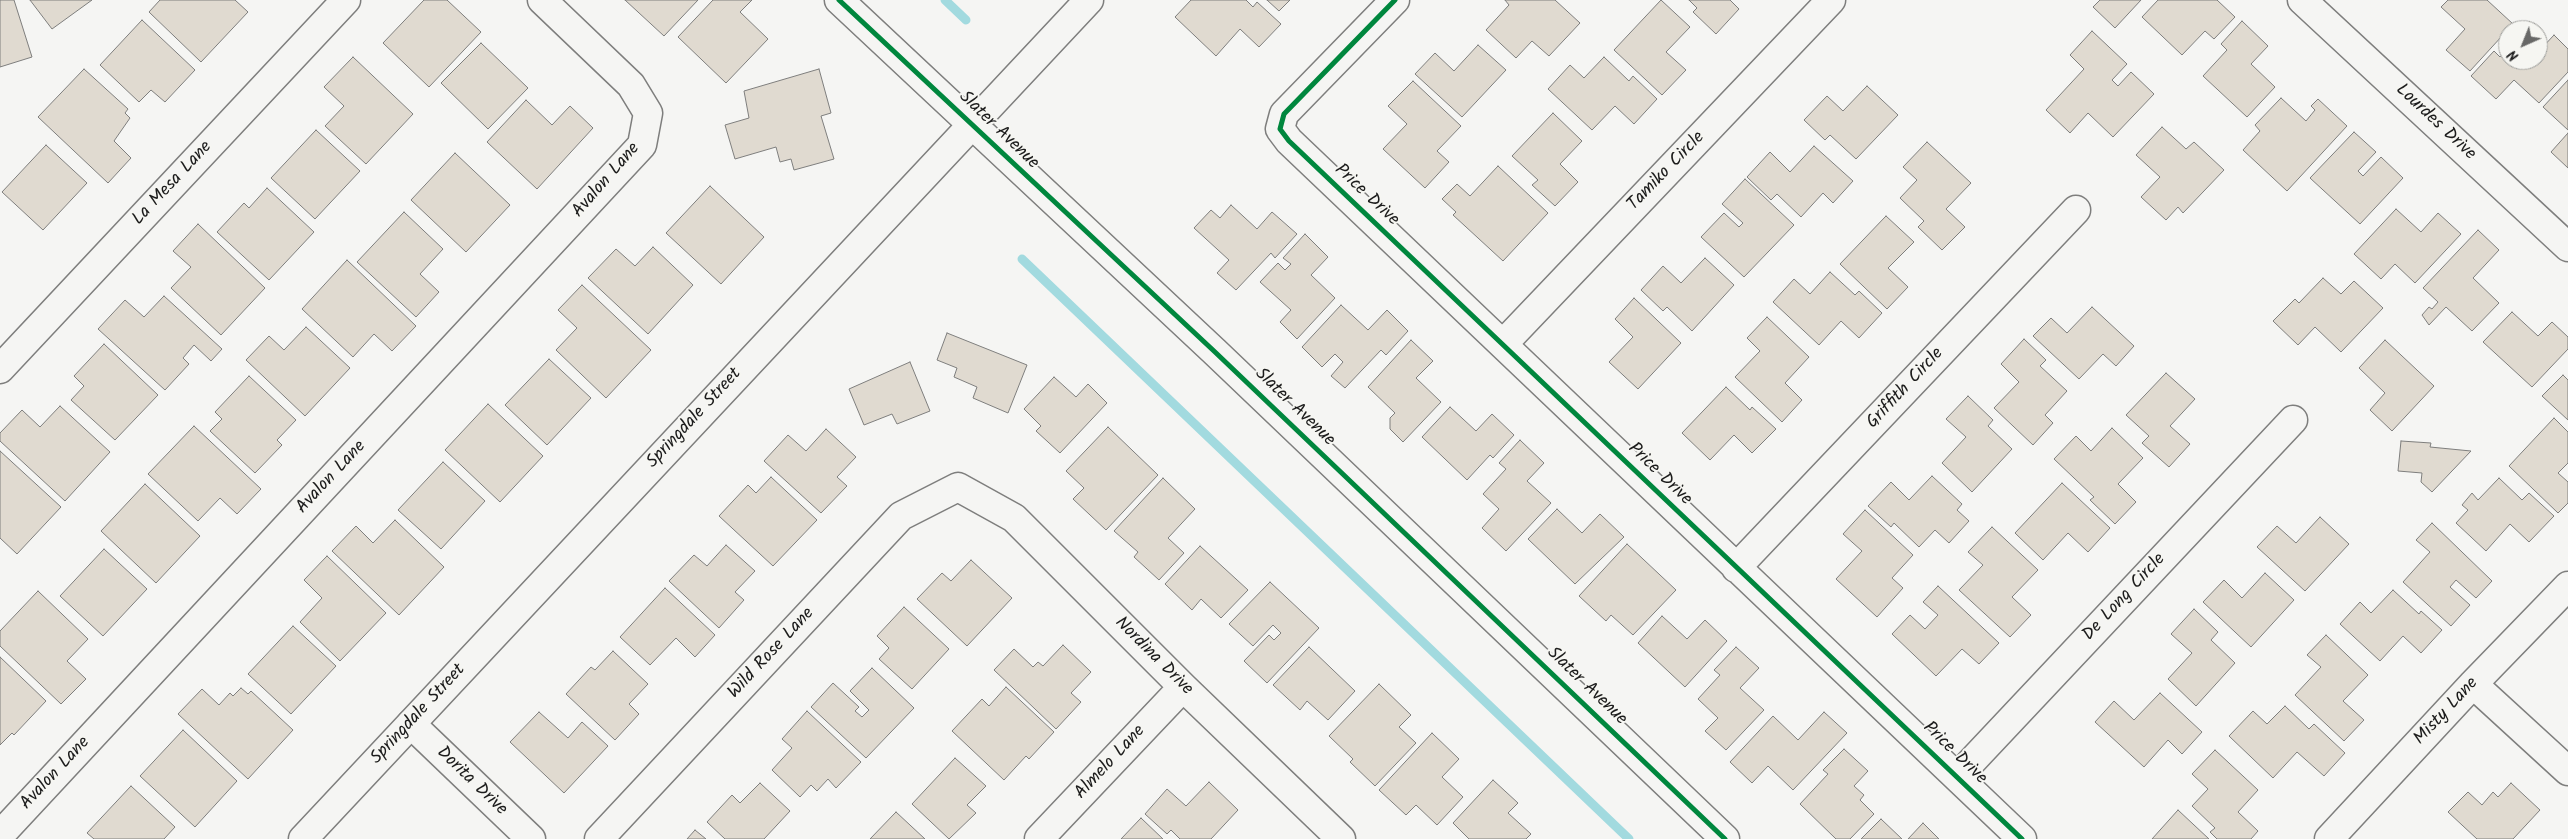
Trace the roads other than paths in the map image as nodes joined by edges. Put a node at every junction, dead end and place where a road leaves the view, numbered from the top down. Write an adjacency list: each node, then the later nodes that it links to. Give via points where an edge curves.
1 (346, 0): 12 (street, La Mesa Lane)
2 (542, 0): 22 (street, Avalon Lane, via 631,85 648,112 642,145)
3 (839, 0): 8 (street, Slater Avenue)
4 (1089, 0): 8 (street, Springdale Street)
5 (1395, 0): 11 (street, Price Drive, via 1284,114 1280,129)
6 (1831, 0): 11 (street, Tamiko Circle)
7 (2302, 0): 10 (street, Lourdes Drive)
8 (973, 125): 19 (street, Springdale Street); 28 (street, Slater Avenue)
9 (2076, 210): 15 (street, Griffith Circle)
10 (2568, 247)
11 (1503, 344): 15 (street, Price Drive)
12 (1, 367)
13 (2292, 420): 21 (street, De Long Circle)
14 (958, 487): 18 (street, Nordina Drive, via 1014,518); 25 (street, Wild Rose Lane, via 901,516)
15 (1736, 568): 21 (street, Price Drive)
16 (2568, 586): 17 (street, Misty Lane)
17 (2473, 684): 20 (street); 30 (street, Misty Lane)
18 (1183, 687): 26 (street, Almelo Lane); 27 (street, Nordina Drive)
19 (410, 724): 23 (street, Springdale Street); 24 (street, Dorita Drive)
20 (2568, 771)
21 (1958, 776): 29 (street, Price Drive)
22 (0, 835)
23 (303, 839)
24 (531, 839)
25 (599, 839)
26 (1039, 839)
27 (1341, 839)
28 (1725, 839)
29 (2022, 839)
30 (2329, 839)

